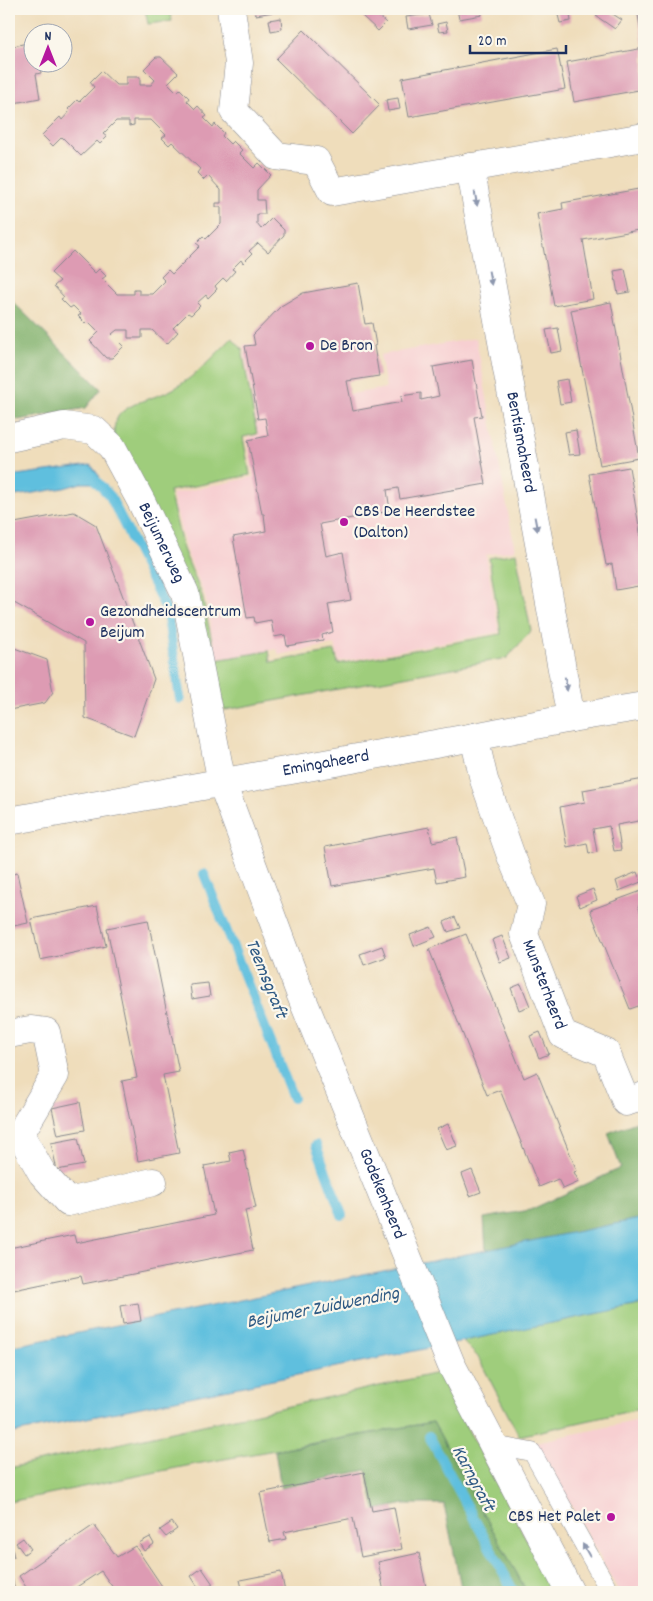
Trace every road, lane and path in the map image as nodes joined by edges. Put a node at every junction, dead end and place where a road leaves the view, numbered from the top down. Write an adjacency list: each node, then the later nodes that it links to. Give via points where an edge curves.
1 (231, 9): 3 (street, via 239,63 234,111 276,156 316,162 332,192)
2 (644, 137): 3 (street)
3 (470, 167): 6 (street, Bentismaheerd, one-way to 6)
4 (9, 438): 8 (street, Beijumerweg, via 64,426 94,430 112,447 185,594)
5 (644, 706): 6 (street, Emingaheerd)
6 (571, 718): 7 (street, Emingaheerd)
7 (474, 737): 8 (street, Emingaheerd); 11 (street, Munsterheerd, via 484,780 531,904 524,934 563,1035 606,1053 626,1102)
8 (222, 782): 9 (street, Emingaheerd); 14 (street, Godekenheerd, via 300,994 406,1255 451,1364)
9 (9, 821)
10 (9, 1034): 12 (street, via 30,1030 46,1032 55,1075)
11 (644, 1096)
12 (14, 1135): 13 (street, via 68,1202)
13 (153, 1182)
14 (493, 1445): 15 (street, Godekenheerd); 16 (lane, one-way to 14, via 532,1452)
15 (570, 1592)
16 (610, 1592)

